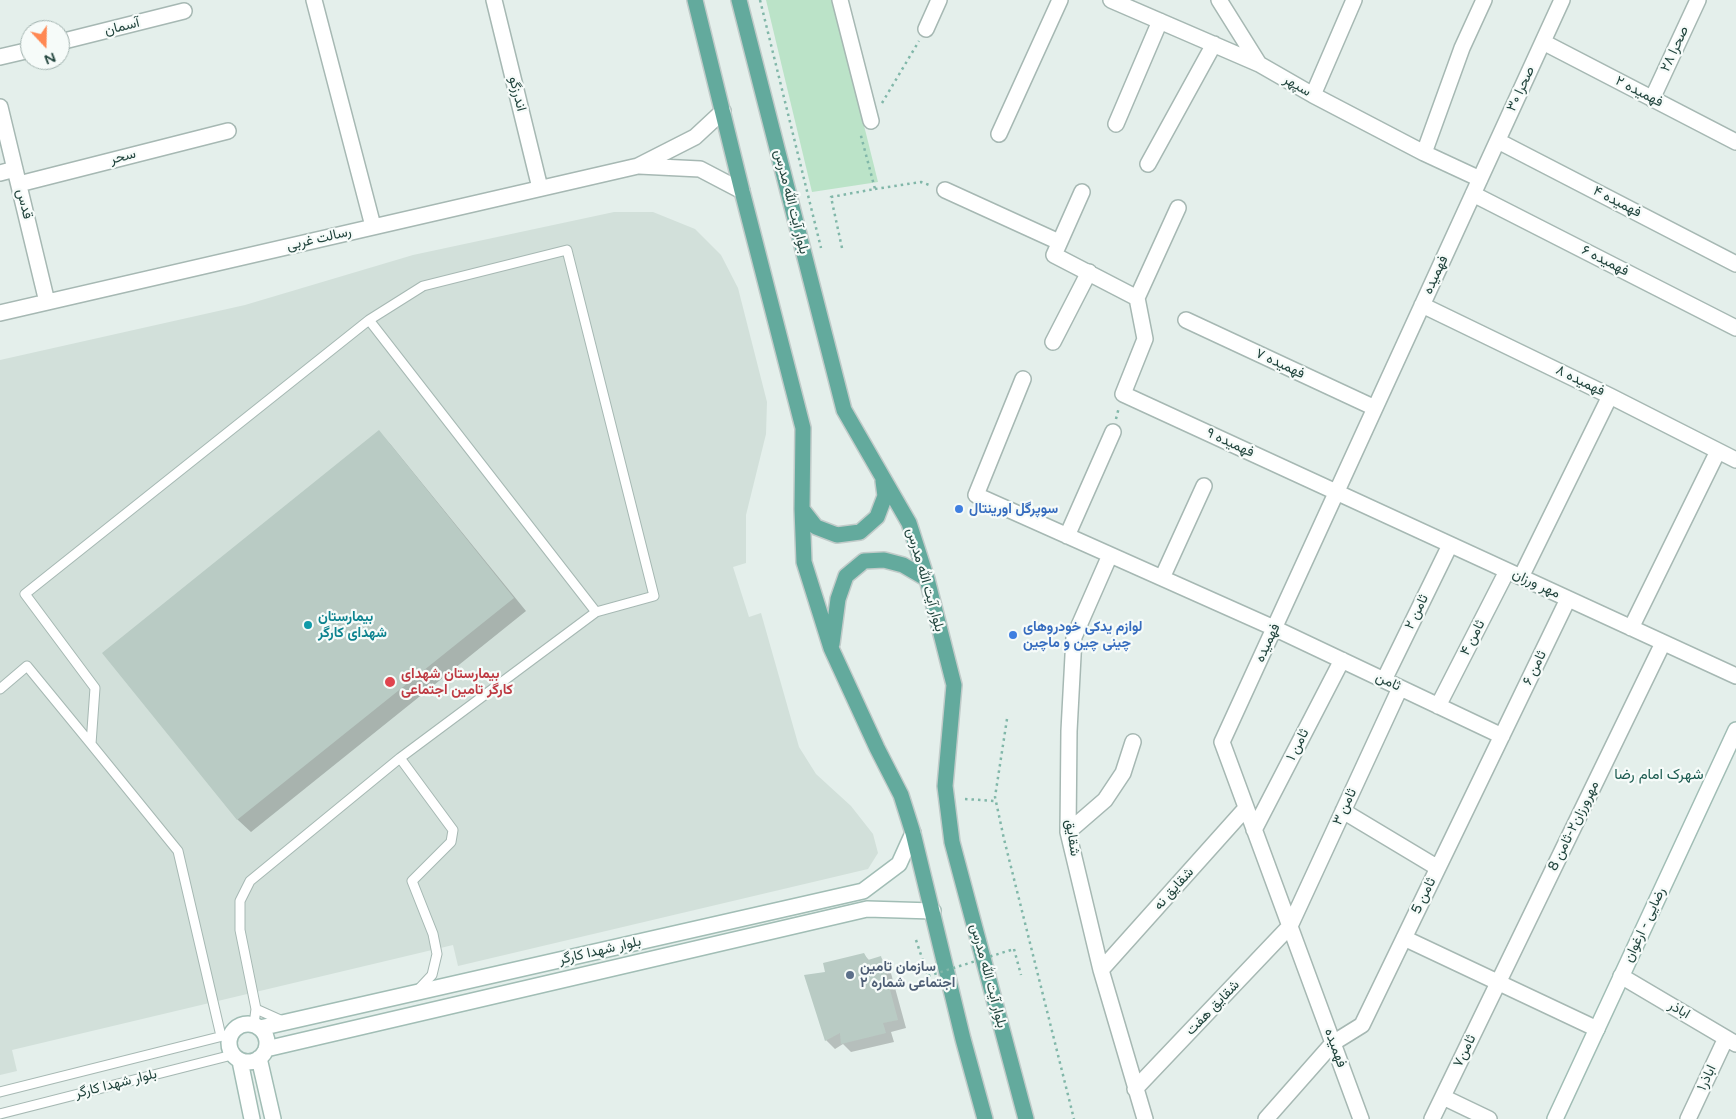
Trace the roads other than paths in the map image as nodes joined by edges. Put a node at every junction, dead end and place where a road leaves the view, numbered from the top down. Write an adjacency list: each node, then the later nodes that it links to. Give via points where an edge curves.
1 (314, 0): 45 (street)
2 (494, 0): 39 (street, اندرزگو)
3 (695, 0): 26 (main road)
4 (739, 0): 63 (main road, بلوار آیت الله مدرس, via 844,410)
5 (840, 0): 28 (street)
6 (939, 0): 16 (street)
7 (1060, 0): 30 (street)
8 (1354, 0): 23 (street)
9 (1484, 0): 33 (street, via 1462,48)
10 (1562, 0): 18 (street, صحرا ۳۰)
11 (1698, 0): 24 (street, صحرا ۲۸)
12 (1116, 1): 15 (street, سپهر)
13 (1219, 1): 22 (street)
14 (184, 11): 17 (street, آسمان)
15 (1160, 21): 19 (street, سپهر); 27 (street)
16 (926, 29)
17 (70, 40)
18 (1542, 42): 24 (street, فهمیده ۲); 31 (street, صحرا ۳۰)
19 (1214, 44): 22 (street, سپهر); 34 (street)
20 (20, 53): 21 (street)
21 (0, 58)
22 (1258, 64): 23 (street, سپهر)
23 (1313, 95): 33 (street, سپهر)
24 (1652, 99): 32 (street, فهمیده ۲)
25 (0, 107): 37 (street, قدس)
26 (723, 111): 35 (street, رسالت غربی, via 696,137); 41 (main road)
27 (1116, 124)
28 (866, 126)
29 (228, 131): 37 (street, سحر)
30 (999, 134)
31 (1498, 141): 38 (street, صحرا ۳۰); 47 (street, فهمیده ۴)
32 (1736, 142)
33 (1424, 153): 38 (street, سپهر)
34 (1148, 164)
35 (638, 166): 39 (street, رسالت غربی); 41 (street, رسالت غربی, via 700,169)
36 (0, 173): 37 (street, سحر)
37 (17, 176): 50 (street, قدس)
38 (1480, 179): 43 (street, فهمیده)
39 (540, 188): 45 (street, رسالت غربی)
40 (945, 190): 46 (street)
41 (742, 191): 66 (main road, via 804,428)
42 (1082, 192): 46 (street)
43 (1473, 194): 51 (street, فهمیده); 55 (street, فهمیده ۶)
44 (1178, 208): 49 (street)
45 (373, 226): 50 (street, رسالت غربی)
46 (1059, 242): 48 (street, via 1054,255)
47 (1736, 264)
48 (1089, 272): 49 (street); 56 (street)
49 (1138, 298): 65 (street, فهمیده ۹, via 1145,339 1123,394)
50 (47, 302): 52 (street, رسالت غربی)
51 (1422, 305): 58 (street, فهمیده ۸); 59 (street, فهمیده)
52 (0, 313)
53 (369, 320): 75 (lane); 75 (lane, via 423,286 567,250 654,596); 89 (lane, via 25,594 96,688)
54 (1186, 320): 59 (street, فهمیده ۷)
55 (1736, 328)
56 (1053, 342)
57 (1023, 379): 67 (street, ثامن, via 976,495)
58 (1610, 396): 61 (street, فهمیده ۸); 71 (street)
59 (1375, 408): 65 (street, فهمیده)
60 (1113, 432): 67 (street)
61 (1718, 451): 62 (street, فهمیده ۸); 77 (street)
62 (1736, 460)
63 (882, 474): 66 (main road, via 885,496 880,510 860,532 837,535 816,527); 73 (main road, بلوار آیت الله مدرس, via 909,523)
64 (1204, 486): 72 (street)
65 (1336, 492): 68 (street, مهر ورزان); 76 (street, فهمیده)
66 (802, 509): 79 (main road, via 804,562)
67 (1067, 536): 69 (street, ثامن)
68 (1450, 544): 70 (street, مهر ورزان); 82 (street, ثامن ۲)
69 (1110, 555): 72 (street, ثامن); 94 (street, شقایق, via 1074,637)
70 (1507, 571): 71 (street, مهر ورزان); 85 (street, ثامن ۴)
71 (1521, 577): 74 (street, مهر ورزان)
72 (1162, 578): 76 (street, ثامن)
73 (928, 579): 79 (main road, via 902,565 884,560 864,561 846,576 838,599); 120 (main road, بلوار آیت الله مدرس, via 954,685 944,786 952,842)
74 (1568, 599): 77 (street, مهر ورزان); 87 (street, ثامن ۶)
75 (596, 612): 90 (lane)
76 (1274, 628): 80 (street, ثامن); 91 (street, فهمیده, via 1222,742)
77 (1632, 628): 78 (street, مهر ورزان)
78 (1663, 643): 81 (street, مهر ورزان); 102 (street, مهرورزان۲-ثامن 8)
79 (831, 648): 95 (main road, via 901,795)
80 (1342, 660): 82 (street, ثامن); 93 (street, ثامن ۱)
81 (1736, 676)
82 (1384, 680): 83 (street, ثامن)
83 (1400, 688): 85 (street, ثامن); 92 (street, ثامن ۳)
84 (0, 689): 89 (lane, via 27,666)
85 (1438, 706): 87 (street, ثامن)
86 (1736, 730): 101 (street, رضایی - ارغوان)
87 (1502, 736): 96 (street, ثامن 5)
88 (1133, 742): 94 (street, via 1123,773 1105,800)
89 (92, 744): 108 (lane, via 178,851)
90 (400, 758): 103 (lane, via 454,830 451,842 412,881 433,934 437,954 432,974); 104 (lane, via 250,881 240,901 240,930)
91 (1246, 808): 93 (street, فهمیده); 100 (street, شقایق نه)
92 (1343, 811): 96 (street); 98 (street, ثامن ۳)
93 (1254, 830): 98 (street, فهمیده)
94 (1068, 832): 100 (street, شقایق)
95 (913, 833): 97 (main road); 103 (street, بلوار شهدا کارگر, via 899,864 862,891)
96 (1438, 868): 99 (street, ثامن 5)
97 (933, 911): 111 (street, بلوار شهدا کارگر, via 867,909); 119 (main road)
98 (1290, 926): 110 (street, فهمیده); 113 (street, شقایق هفت)
99 (1404, 938): 102 (street); 110 (street, ثامن 5, via 1362,1025)
100 (1101, 970): 113 (street, شقایق)
101 (1621, 976): 107 (street, رضایی - ارغوان); 109 (street, اباذر)
102 (1498, 982): 107 (street); 115 (street, ثامن۷)
103 (416, 992): 105 (street, بلوار شهدا کارگر)
104 (256, 1009): 105 (lane); 106 (lane)
105 (285, 1022): 106 (street, بلوار شهدا کارگر)
106 (257, 1026): 108 (street, via 241,1025); 111 (street, via 267,1041)
107 (1597, 1029): 126 (street, رضایی - ارغوان)
108 (226, 1035): 112 (street); 114 (lane, بلوار شهدا کارگر)
109 (1731, 1041): 127 (street, اباذر۱)
110 (1333, 1043): 122 (street, ثامن 5); 123 (street, فهمیده)
111 (263, 1054): 112 (street, via 250,1062); 118 (street)
112 (236, 1058): 116 (lane, بلوار شهدا کارگر); 117 (street)
113 (1135, 1089): 121 (street, شقایق)
114 (0, 1092)
115 (1442, 1097): 124 (street, ثامن۷); 125 (street)
116 (0, 1114)
117 (252, 1119)
118 (273, 1119)
119 (985, 1119)
120 (1026, 1119)
121 (1145, 1119)
122 (1266, 1119)
123 (1360, 1119)
124 (1432, 1119)
125 (1488, 1119)
126 (1555, 1119)
127 (1688, 1119)

